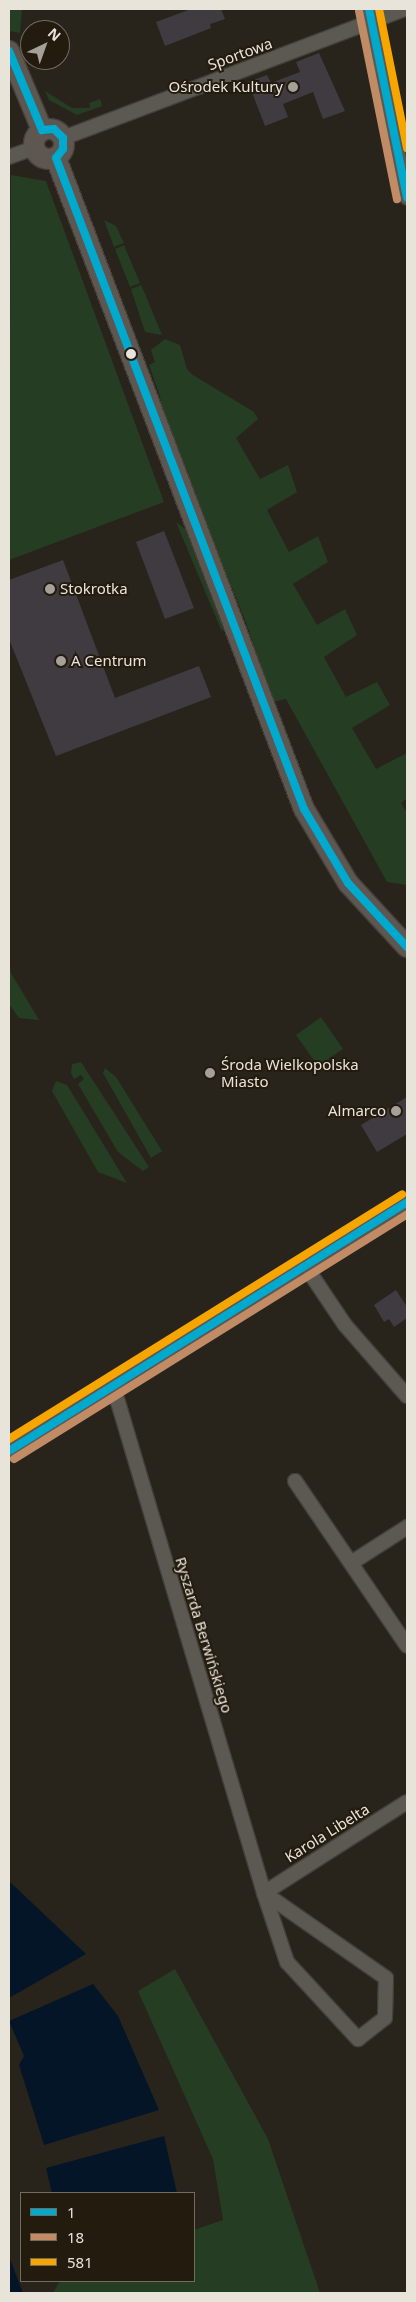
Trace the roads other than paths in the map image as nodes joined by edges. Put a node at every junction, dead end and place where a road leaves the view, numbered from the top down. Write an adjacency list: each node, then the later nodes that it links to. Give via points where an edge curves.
1 (405, 9): 2 (street, Sportowa)
2 (370, 14): 5 (street, Sportowa); 9 (street)
3 (9, 51): 4 (street)
4 (42, 130): 5 (street, via 54,129); 6 (street, via 34,138)
5 (63, 138): 8 (street, via 64,149)
6 (34, 148): 7 (street); 8 (street, via 43,158)
7 (9, 157)
8 (56, 158): 10 (street, via 304,809 348,883)
9 (407, 197)
10 (407, 948)
11 (407, 1202): 12 (street)
12 (306, 1267): 13 (street); 14 (street, via 345,1325)
13 (112, 1387): 15 (street); 21 (street, Ryszarda Berwińskiego)
14 (407, 1396)
15 (9, 1450)
16 (295, 1481): 18 (street)
17 (407, 1527): 18 (street)
18 (351, 1563): 19 (street)
19 (407, 1646)
20 (407, 1802): 21 (street, Karola Libelta)
21 (264, 1893): 21 (street, Ryszarda Berwińskiego, via 287,1962 358,2039 385,2018 386,1978)

